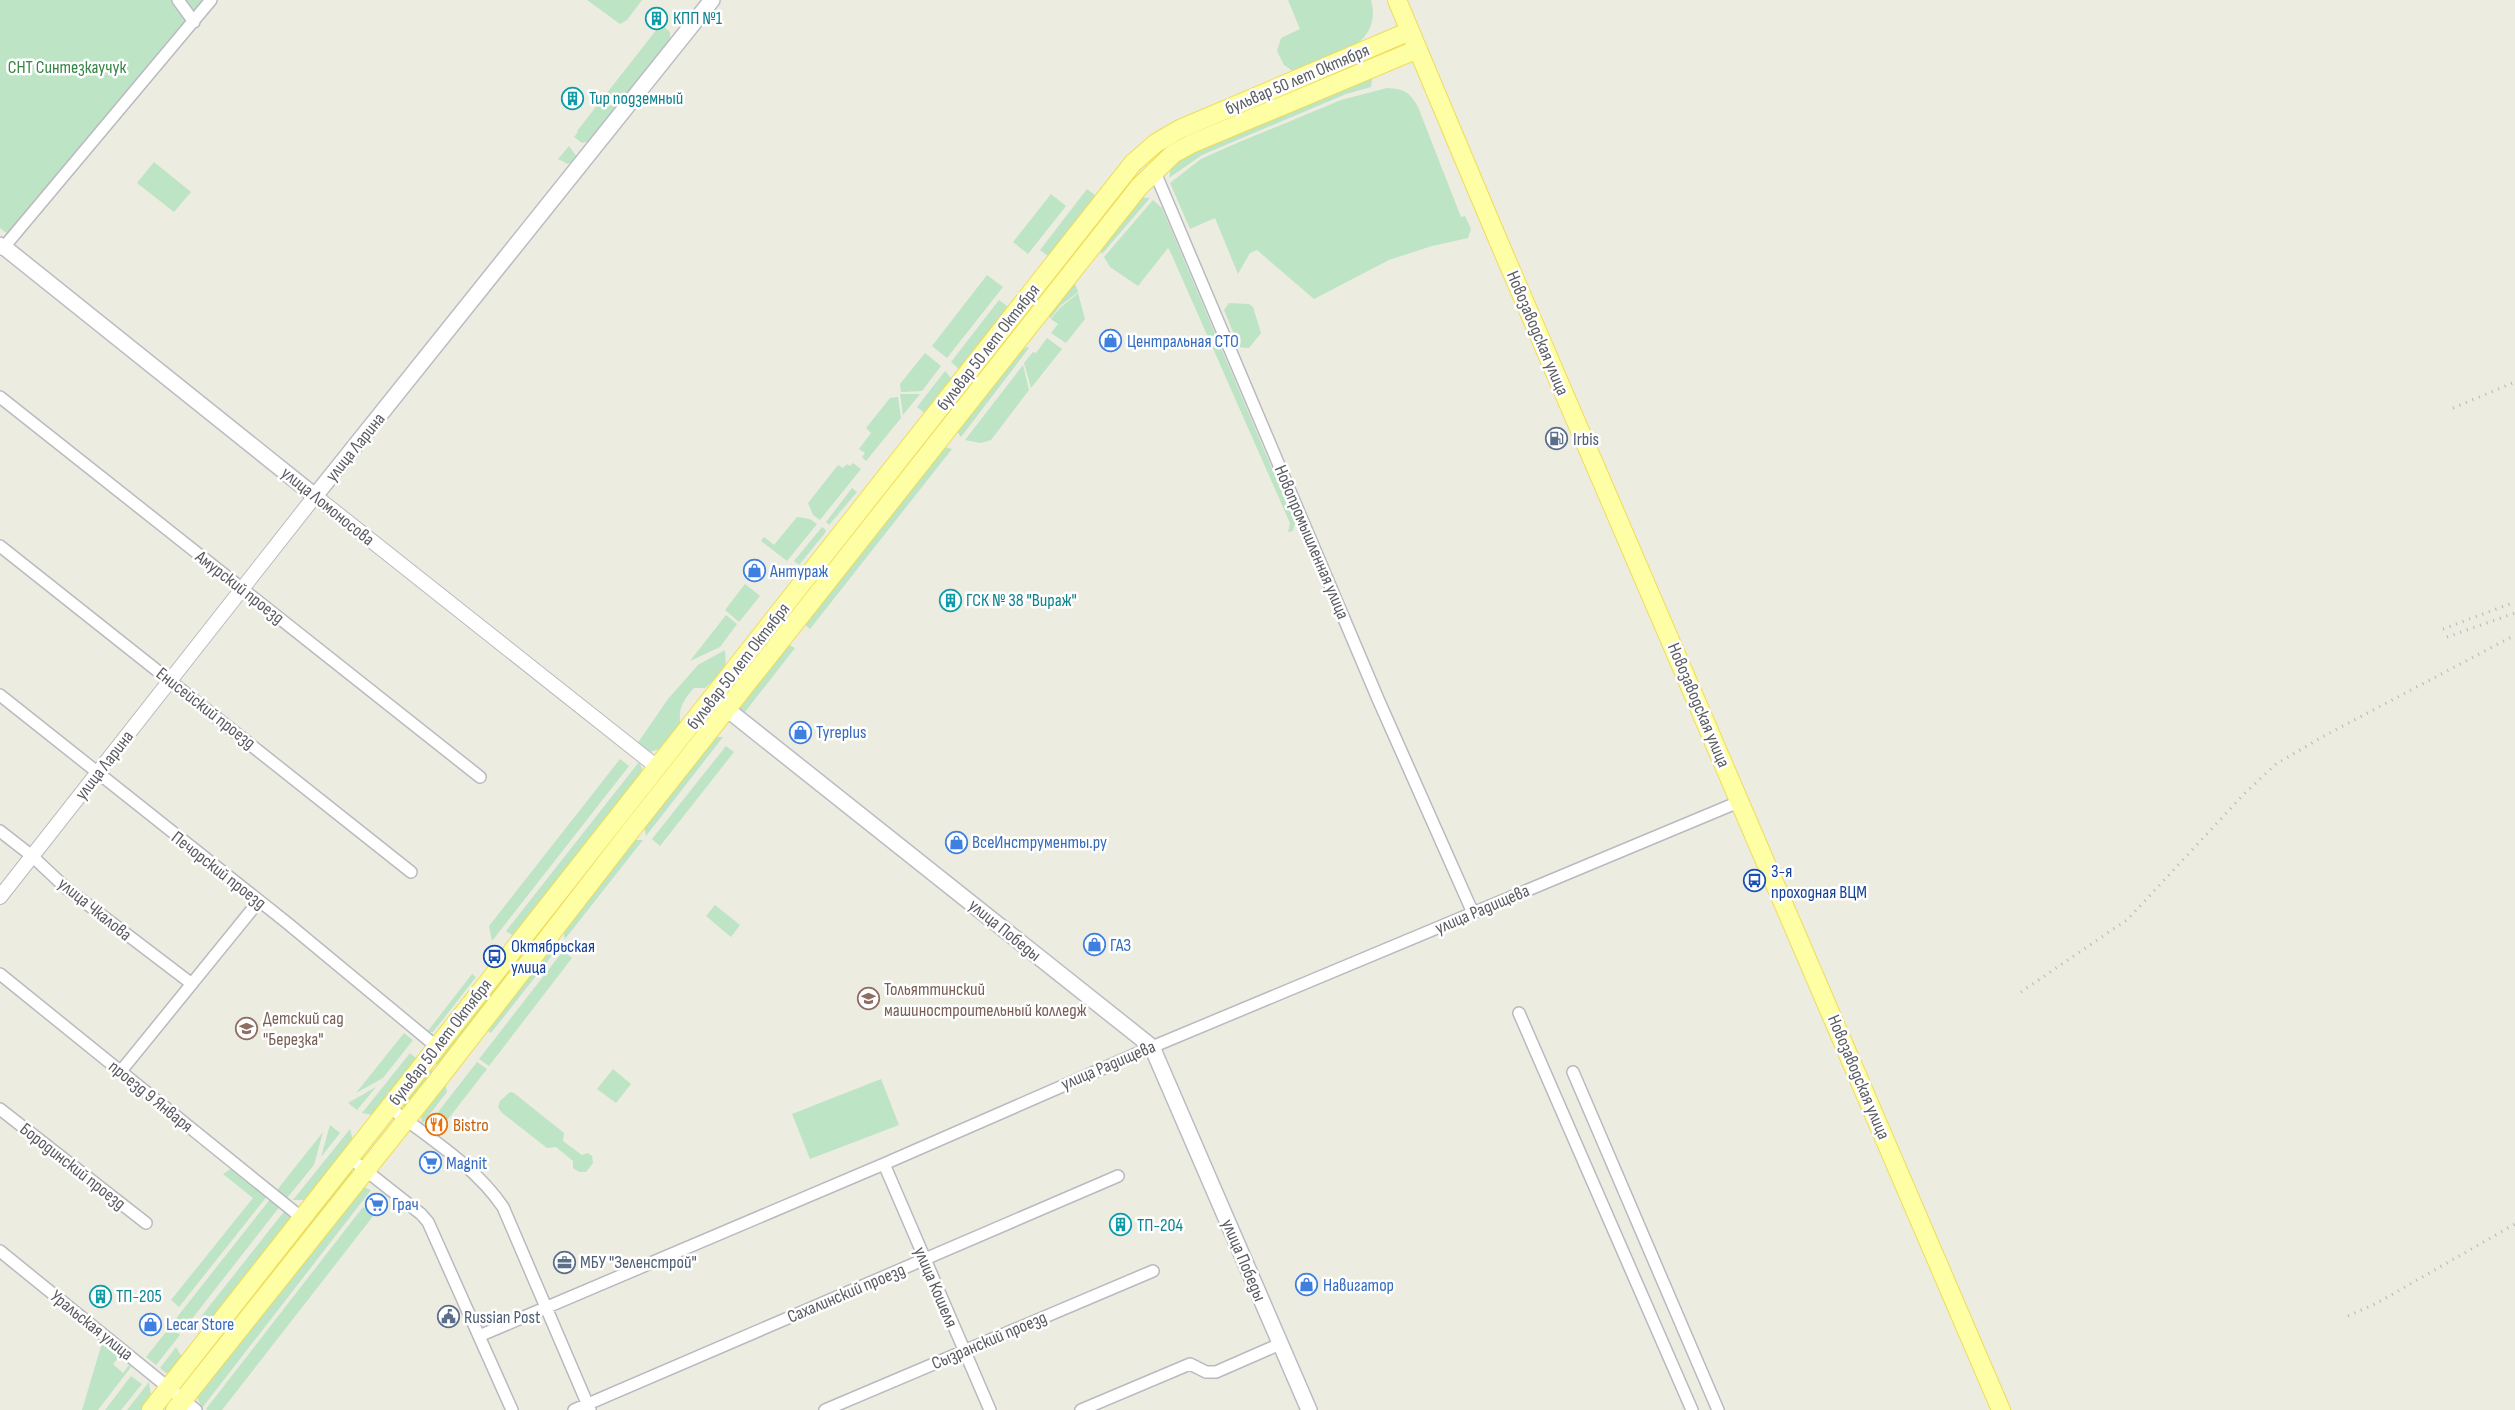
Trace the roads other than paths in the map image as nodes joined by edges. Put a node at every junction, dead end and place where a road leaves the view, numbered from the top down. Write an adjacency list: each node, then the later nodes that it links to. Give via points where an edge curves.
1 (178, 0): 5 (street)
2 (211, 0): 5 (street)
3 (712, 0): 15 (main road, улица Ларина)
4 (1397, 0): 6 (main road, Новозаводская улица)
5 (194, 22): 11 (street)
6 (1410, 31): 7 (main road, Новозаводская улица); 8 (main road, бульвар 50 лет Октября)
7 (1418, 49): 9 (main road, бульвар 50 лет Октября); 27 (main road, Новозаводская улица, via 1501,249)
8 (1358, 53): 9 (main road, via 1368,57); 12 (main road, бульвар 50 лет Октября, via 1198,120 1156,143 1133,163)
9 (1364, 72): 10 (main road, бульвар 50 лет Октября, via 1192,144)
10 (1154, 170): 13 (main road, бульвар 50 лет Октября); 33 (street, Новопромышленная улица, via 1374,690)
11 (1, 246): 15 (main road, улица Ломоносова)
12 (963, 380): 13 (main road); 17 (main road, бульвар 50 лет Октября)
13 (977, 392): 18 (main road, бульвар 50 лет Октября)
14 (0, 397): 19 (street, Амурский проезд)
15 (315, 496): 19 (street, улица Ларина); 24 (street, улица Ломоносова)
16 (0, 546): 20 (street, Енисейский проезд)
17 (816, 568): 18 (main road); 22 (main road, бульвар 50 лет Октября)
18 (829, 579): 23 (main road, бульвар 50 лет Октября)
19 (242, 590): 20 (street, улица Ларина); 26 (street, Амурский проезд)
20 (171, 680): 25 (street, улица Ларина); 30 (street, Енисейский проезд)
21 (0, 695): 25 (street, Печорский проезд)
22 (713, 698): 23 (main road, улица Победы); 24 (main road, бульвар 50 лет Октября)
23 (728, 709): 37 (main road, улица Победы); 43 (main road, бульвар 50 лет Октября)
24 (657, 767): 38 (main road, бульвар 50 лет Октября)
25 (98, 773): 29 (street, улица Ларина); 32 (street, Печорский проезд)
26 (480, 777)
27 (1741, 801): 33 (street, улица Радищева); 69 (main road, Новозаводская улица)
28 (0, 831): 29 (street, улица Чкалова)
29 (32, 856): 31 (street, улица Ларина); 35 (street, улица Чкалова, via 66,888)
30 (411, 872)
31 (0, 897)
32 (259, 901): 35 (street); 38 (street, Печорский проезд)
33 (1473, 913): 37 (street, улица Радищева)
34 (0, 974): 39 (street, проезд 9 Января)
35 (192, 984): 39 (street)
36 (1518, 1013): 67 (street)
37 (1152, 1046): 45 (street, улица Радищева); 55 (main road, улица Победы)
38 (437, 1047): 41 (main road, бульвар 50 лет Октября)
39 (121, 1072): 48 (street, проезд 9 Января)
40 (1573, 1072): 68 (street)
41 (389, 1107): 43 (street); 44 (main road, бульвар 50 лет Октября)
42 (0, 1109): 49 (street, Бородинский проезд)
43 (405, 1120): 46 (main road, бульвар 50 лет Октября); 53 (street, via 488,1185 503,1207)
44 (350, 1158): 46 (street); 48 (main road, бульвар 50 лет Октября)
45 (884, 1164): 51 (street, улица Кошеля); 53 (street, улица Радищева)
46 (365, 1169): 54 (street, via 428,1222); 58 (main road, бульвар 50 лет Октября)
47 (1118, 1176): 51 (street, Сахалинский проезд)
48 (302, 1218): 57 (main road, бульвар 50 лет Октября)
49 (146, 1223)
50 (0, 1251): 57 (street, Уральская улица)
51 (924, 1259): 56 (street, улица Кошеля); 59 (street, Сахалинский проезд)
52 (1153, 1271): 56 (street, Сызранский проезд)
53 (547, 1308): 54 (street, улица Радищева); 59 (street)
54 (479, 1336): 61 (street)
55 (1280, 1344): 65 (street, via 1216,1372 1206,1372 1190,1364); 66 (main road, улица Победы)
56 (963, 1351): 63 (street, Сызранский проезд); 64 (street, улица Кошеля)
57 (169, 1388): 58 (street, Уральская улица); 60 (main road, бульвар 50 лет Октября)
58 (184, 1406)
59 (589, 1407): 62 (street, Сахалинский проезд)
60 (152, 1410)
61 (512, 1410)
62 (574, 1410)
63 (825, 1410)
64 (990, 1410)
65 (1081, 1410)
66 (1309, 1410)
67 (1692, 1410)
68 (1718, 1410)
69 (2001, 1410)

